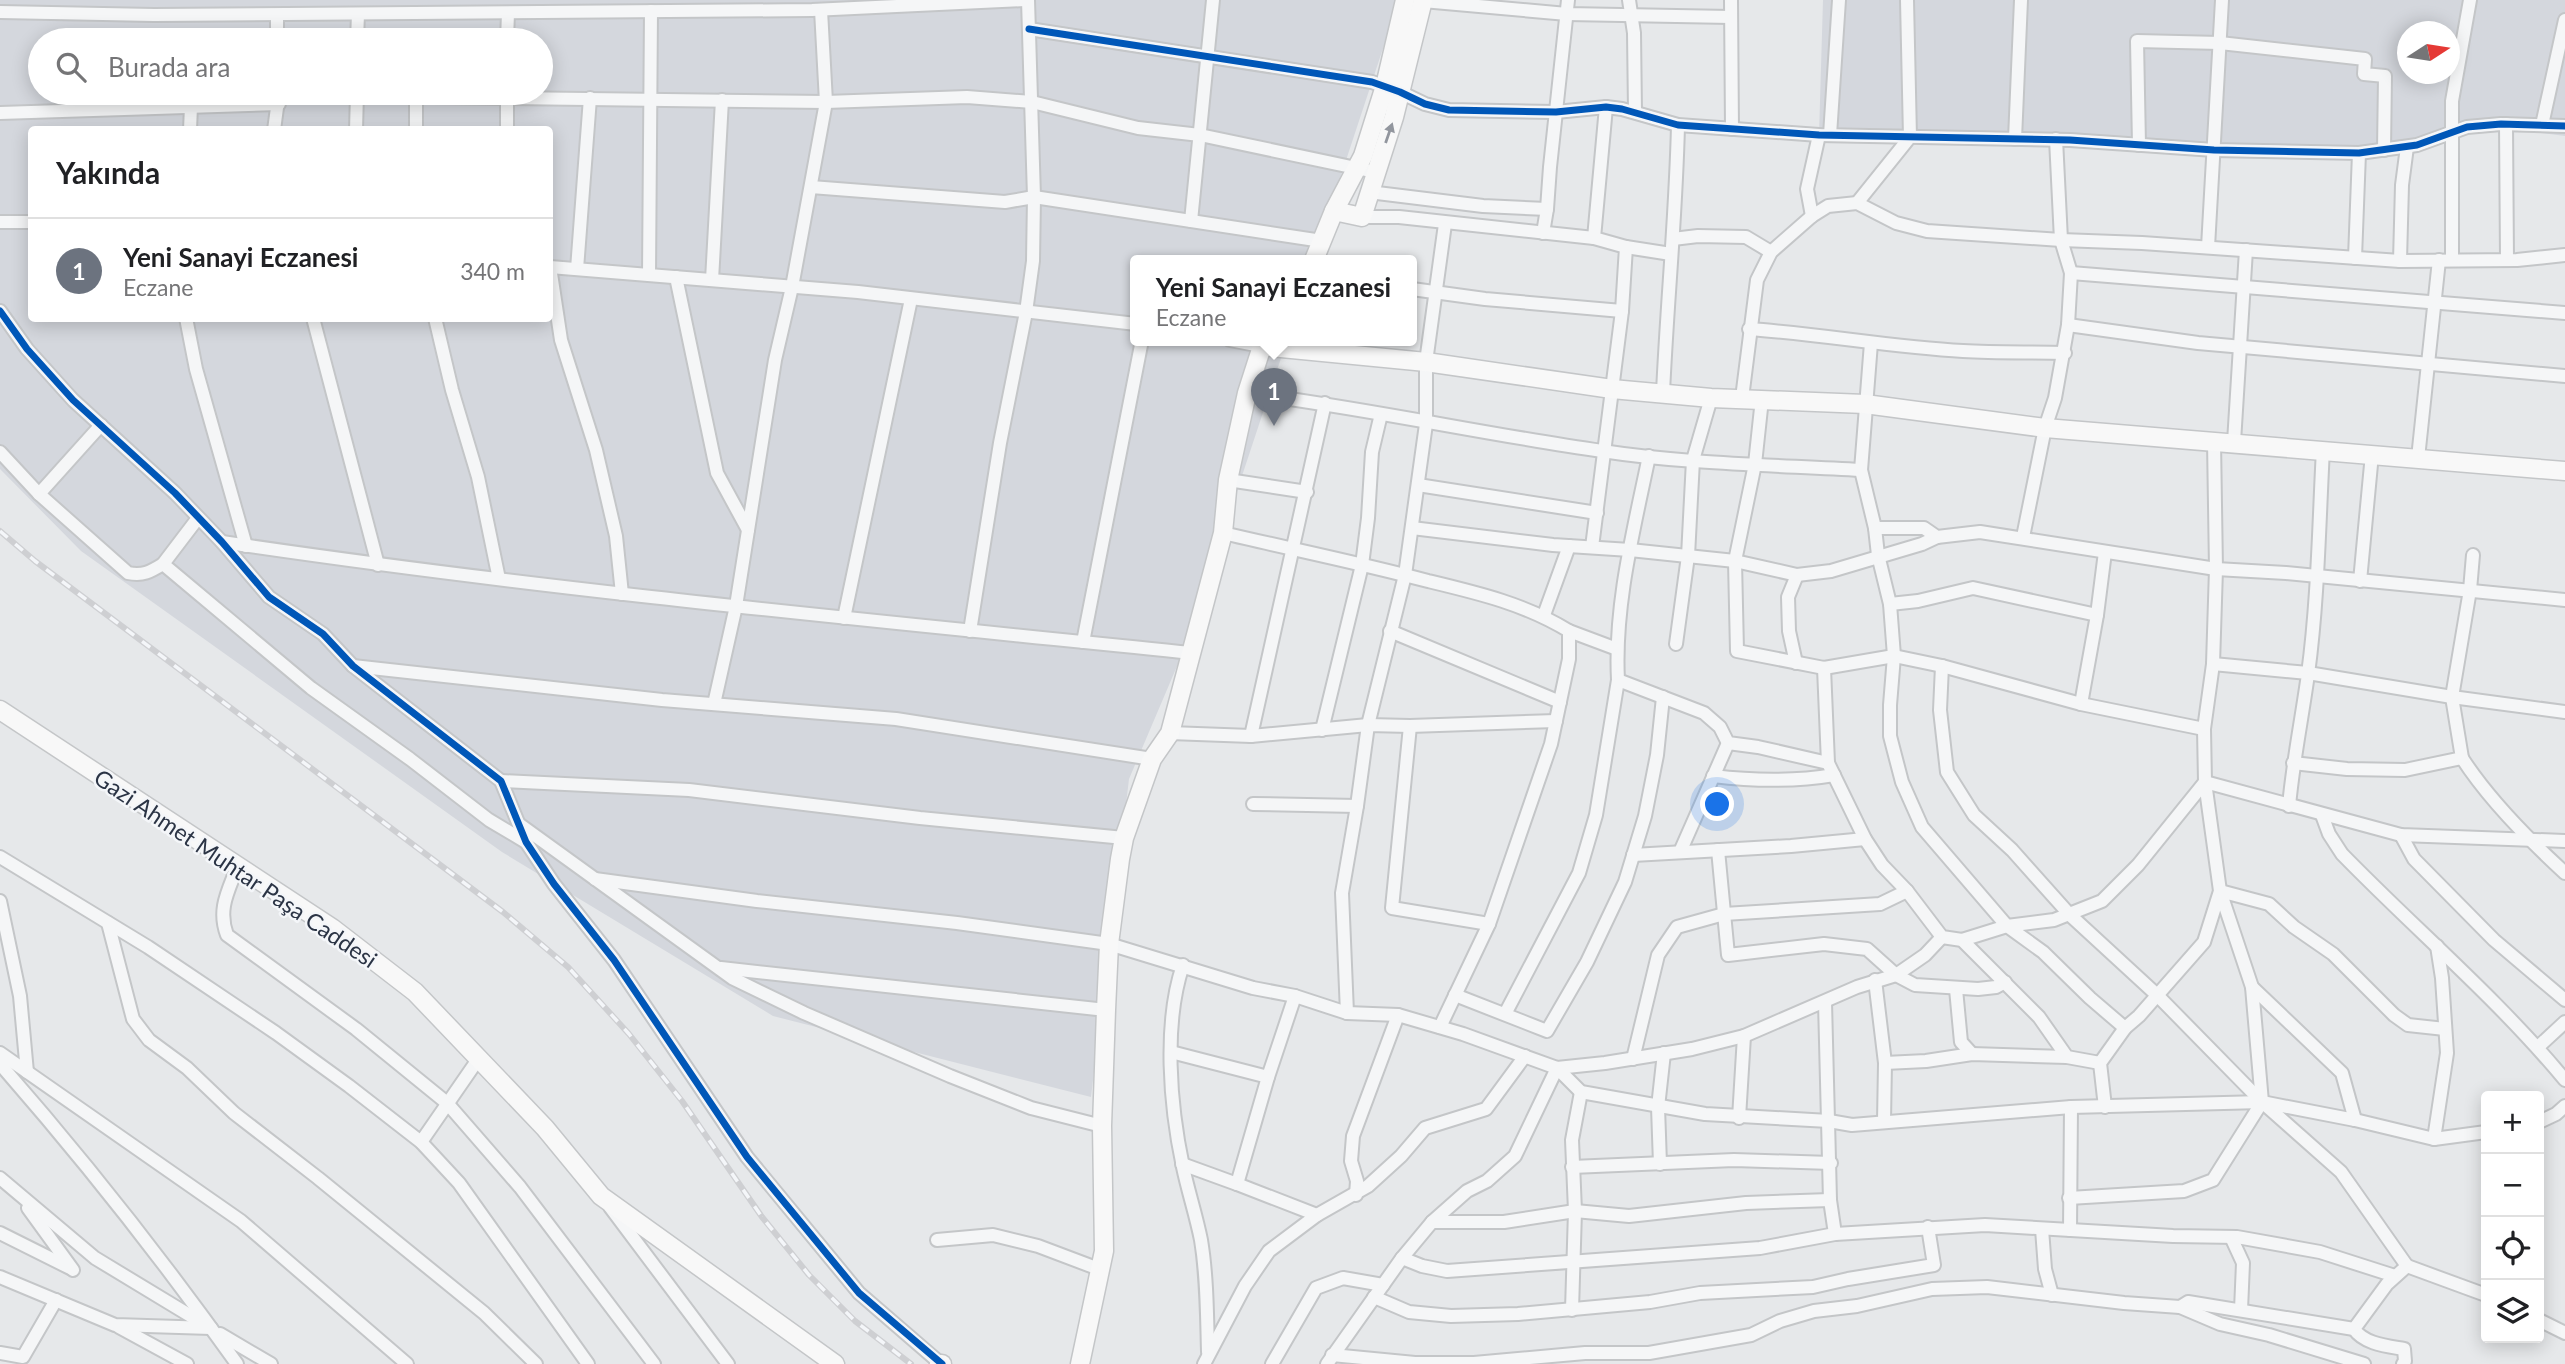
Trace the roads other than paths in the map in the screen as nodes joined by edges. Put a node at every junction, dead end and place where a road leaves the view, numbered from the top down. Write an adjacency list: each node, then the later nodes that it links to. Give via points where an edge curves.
1 (1026, 0): 13 (street); 27 (street)
2 (1213, 0): 29 (street)
3 (1405, 0): 30 (street)
4 (1423, 0): 19 (street); 30 (street)
5 (1569, 0): 19 (street)
6 (1629, 0): 21 (street)
7 (1731, 0): 22 (street)
8 (1839, 0): 59 (street)
9 (1907, 0): 60 (street)
10 (2021, 0): 61 (street)
11 (2222, 0): 28 (street)
12 (2470, 0): 57 (street, via 2452,101)
13 (843, 3): 14 (street)
14 (813, 6): 15 (street); 35 (street)
15 (651, 11): 17 (street); 33 (street)
16 (0, 12): 20 (street)
17 (508, 13): 18 (street); 26 (street)
18 (358, 14): 20 (street); 25 (street)
19 (1567, 14): 21 (street); 44 (street)
20 (277, 15): 24 (street)
21 (1631, 16): 22 (street); 45 (street)
22 (1731, 18): 56 (street)
23 (2565, 20): 49 (street)
24 (277, 28)
25 (358, 28)
26 (508, 28)
27 (1029, 29): 29 (street); 36 (street)
28 (2220, 43): 63 (street, via 2137,41); 65 (street); 66 (street, via 2365,59 2364,74 2385,76)
29 (1208, 57): 30 (street); 58 (street)
30 (1393, 89): 44 (street, via 1449,110); 68 (street); 69 (street, one-way to 30)
31 (553, 97): 32 (street)
32 (590, 98): 33 (street); 99 (street)
33 (650, 99): 34 (street); 101 (street)
34 (722, 100): 35 (street); 103 (street)
35 (826, 102): 36 (street, via 967,97); 70 (street)
36 (1032, 102): 58 (street, via 1138,128); 72 (street)
37 (202, 105): 42 (street)
38 (278, 105): 51 (street)
39 (357, 105): 52 (street)
40 (416, 105): 53 (street)
41 (507, 105): 54 (street)
42 (191, 106): 46 (street); 50 (street)
43 (1606, 107): 44 (street); 45 (street); 83 (street)
44 (1556, 112): 74 (street)
45 (1635, 112): 48 (street)
46 (0, 113)
47 (2506, 124): 49 (street); 57 (street); 96 (street)
48 (1678, 125): 56 (street); 84 (street)
49 (2542, 125): 55 (street)
50 (190, 126)
51 (275, 126)
52 (356, 126)
53 (416, 126)
54 (507, 126)
55 (2565, 126)
56 (1732, 129): 59 (street)
57 (2452, 133): 64 (street); 95 (street)
58 (1200, 135): 68 (street); 78 (street)
59 (1825, 135): 60 (street); 76 (street, via 1807,189)
60 (1910, 137): 61 (street); 73 (street)
61 (2015, 139): 62 (street)
62 (2056, 139): 63 (street); 85 (street)
63 (2139, 145): 65 (street)
64 (2407, 147): 66 (street); 97 (street)
65 (2214, 150): 67 (street); 88 (street)
66 (2384, 150): 67 (street)
67 (2359, 153): 94 (street)
68 (1357, 167): 69 (street); 75 (street)
69 (1375, 172): 71 (street)
70 (811, 187): 72 (street, via 1005,202); 105 (street)
71 (1369, 192): 74 (street); 77 (street)
72 (1034, 197): 78 (street); 113 (street)
73 (1857, 203): 76 (street, via 1828,206); 85 (street, via 1896,223 1927,231)
74 (1547, 209): 82 (street)
75 (1334, 211): 77 (street); 86 (street)
76 (1812, 216): 90 (street)
77 (1362, 217): 81 (street)
78 (1191, 221): 86 (street)
79 (0, 222): 80 (street)
80 (28, 222)
81 (1445, 224): 82 (street); 108 (street)
82 (1543, 233): 83 (street)
83 (1594, 239): 87 (street)
84 (1673, 239): 90 (street, via 1746,237); 91 (street)
85 (2062, 240): 88 (street); 100 (street)
86 (1322, 241): 92 (street)
87 (1626, 247): 91 (street); 112 (street)
88 (2208, 247): 89 (street)
89 (2246, 250): 94 (street); 106 (street)
90 (1771, 252): 120 (street, via 1757,281)
91 (1671, 254): 132 (street)
92 (1316, 255)
93 (2565, 255): 96 (street)
94 (2355, 258): 97 (street)
95 (2446, 260): 96 (street); 97 (street); 110 (street)
96 (2507, 260)
97 (2400, 261)
98 (553, 267): 99 (street)
99 (577, 269): 101 (street)
100 (2071, 273): 106 (street); 119 (street)
101 (649, 275): 102 (street)
102 (676, 278): 103 (street); 162 (street, via 717,473)
103 (712, 280): 105 (street)
104 (553, 287): 187 (street, via 561,340 596,450 616,536)
105 (792, 287): 109 (street); 162 (street, via 775,360)
106 (2244, 288): 110 (street); 125 (street)
107 (1417, 289): 108 (street)
108 (1435, 290): 112 (street); 127 (street)
109 (911, 299): 113 (street); 193 (street)
110 (2434, 304): 114 (street); 128 (street)
111 (0, 311): 140 (street, via 27,349)
112 (1622, 311): 130 (street)
113 (1027, 312): 118 (street); 194 (street, via 1000,443)
114 (2565, 313)
115 (187, 322): 167 (street)
116 (314, 322): 178 (street)
117 (436, 322): 184 (street, via 478,477)
118 (1130, 323)
119 (2068, 325): 125 (street); 126 (street)
120 (1749, 329): 121 (street); 134 (street)
121 (1871, 343): 126 (street); 137 (street)
122 (1141, 346): 197 (street)
123 (1262, 346): 131 (street)
124 (1289, 346): 127 (street)
125 (2240, 347): 128 (street); 143 (street)
126 (2065, 353): 141 (street)
127 (1426, 362): 130 (street); 139 (street)
128 (2427, 364): 129 (street); 149 (street)
129 (2565, 376)
130 (1612, 389): 132 (street); 146 (street)
131 (1247, 393): 136 (street); 154 (street)
132 (1663, 393): 133 (street)
133 (1711, 398): 134 (street); 150 (street)
134 (1742, 398): 135 (street)
135 (1762, 399): 137 (street); 151 (street)
136 (1325, 403): 138 (street); 156 (street)
137 (1866, 404): 141 (street); 152 (street)
138 (1381, 414): 139 (street); 179 (street, via 1372,452)
139 (1426, 424): 146 (street); 155 (street)
140 (101, 425): 157 (street); 159 (street)
141 (2045, 428): 142 (street); 165 (street)
142 (2214, 441): 143 (street); 180 (street)
143 (2234, 442): 144 (street)
144 (2323, 449): 147 (street); 183 (street)
145 (0, 452): 157 (street)
146 (1606, 452): 148 (street); 158 (street)
147 (2372, 454): 149 (street); 185 (street)
148 (1649, 456): 150 (street); 171 (street)
149 (2418, 458): 153 (street)
150 (1693, 460): 151 (street); 175 (street)
151 (1755, 464): 152 (street); 176 (street)
152 (1861, 470): 161 (street)
153 (2565, 471)
154 (1228, 480): 156 (street); 163 (street)
155 (1418, 485): 158 (street); 160 (street)
156 (1307, 492): 170 (street)
157 (39, 494): 177 (street, via 128,573 150,573)
158 (1597, 513): 169 (street)
159 (198, 518): 166 (street); 177 (street)
160 (1412, 528): 168 (street); 181 (street)
161 (1875, 528): 164 (street, via 1924,528); 173 (street)
162 (748, 530): 190 (street)
163 (1223, 533): 170 (street); 200 (street)
164 (1937, 537): 165 (street, via 1980,532); 173 (street)
165 (2023, 537): 172 (street)
166 (222, 542): 167 (street); 204 (street, via 269,597 323,634)
167 (246, 545): 178 (street)
168 (1569, 546): 169 (street); 191 (street)
169 (1592, 547): 171 (street)
170 (1291, 549): 179 (street); 222 (street)
171 (1630, 550): 175 (street); 199 (street)
172 (2105, 552): 180 (street); 192 (street)
173 (1878, 555): 182 (street, via 1831,571); 189 (street)
174 (2473, 555): 186 (street)
175 (1688, 556): 176 (street); 198 (street)
176 (1735, 561): 182 (street); 202 (street, via 1737,651)
177 (163, 564): 242 (street, via 311,688 489,820)
178 (378, 565): 184 (street)
179 (1362, 565): 181 (street); 220 (street)
180 (2216, 569): 183 (street); 203 (street)
181 (1405, 575): 191 (street); 195 (street)
182 (1797, 575): 202 (street, via 1788,597)
183 (2317, 577): 185 (street); 207 (street)
184 (499, 579): 187 (street)
185 (2360, 581): 186 (street)
186 (2470, 590): 188 (street); 210 (street)
187 (622, 594): 190 (street)
188 (2565, 600)
189 (1890, 604): 192 (street, via 1973,588); 201 (street)
190 (736, 606): 193 (street); 212 (street)
191 (1544, 615): 196 (street)
192 (2097, 615): 213 (street)
193 (844, 618): 194 (street)
194 (970, 631): 197 (street)
195 (1390, 631): 211 (street); 217 (street)
196 (1569, 631): 199 (street); 211 (street, via 1569,659)
197 (1083, 642): 200 (street)
198 (1676, 644)
199 (1617, 649): 208 (street)
200 (1192, 653): 221 (street)
201 (1894, 656): 205 (street); 206 (street); 257 (street, via 1891,736 1902,782 1922,827)
202 (1796, 663): 206 (street)
203 (2213, 664): 207 (street); 219 (street)
204 (353, 666): 212 (street); 229 (street)
205 (1942, 666): 213 (street); 254 (street, via 1940,709 1947,772 1975,815)
206 (1824, 668): 227 (street)
207 (2308, 673): 210 (street); 226 (street)
208 (1618, 680): 209 (street); 276 (street, via 1596,815 1579,873)
209 (1663, 697): 223 (street, via 1704,713 1720,727); 245 (street, via 1657,755)
210 (2452, 697): 215 (street); 224 (street)
211 (1560, 702): 216 (street)
212 (714, 704): 225 (street, via 896,719)
213 (2081, 704): 219 (street)
214 (0, 710): 247 (street, Gazi Ahmet Muhtar Paşa Caddesi)
215 (2565, 712)
216 (1556, 721): 218 (street); 256 (street)
217 (1368, 725): 218 (street); 220 (street); 232 (street)
218 (1410, 726): 256 (street, via 1392,908)
219 (2204, 729): 230 (street)
220 (1322, 730): 222 (street)
221 (1170, 733): 222 (street); 225 (street)
222 (1251, 736)
223 (1728, 743): 227 (street); 228 (street)
224 (2462, 758): 226 (street, via 2405,770); 240 (street)
225 (1152, 759): 238 (street)
226 (2292, 763): 233 (street)
227 (1831, 769): 228 (street, via 1803,780); 239 (street)
228 (1713, 776): 244 (street)
229 (501, 781): 235 (street); 238 (street, via 689,790)
230 (2204, 782): 233 (street); 251 (street); 254 (street, via 2138,865 2102,901)
231 (1253, 804): 232 (street)
232 (1357, 806): 275 (street, via 1342,892)
233 (2289, 806): 234 (street)
234 (2322, 815): 237 (street); 261 (street, via 2342,854)
235 (519, 824): 242 (street); 249 (street)
236 (2565, 832): 241 (street)
237 (2400, 835): 240 (street); 272 (street, via 2414,859 2494,940)
238 (1124, 838): 260 (street)
239 (1865, 839): 243 (street); 250 (street)
240 (2531, 840): 241 (street); 248 (street)
241 (2560, 841)
242 (526, 842): 372 (street, via 621,971 747,1157 859,1293)
243 (1718, 850): 244 (street); 253 (street)
244 (1680, 852): 245 (street)
245 (1633, 855): 276 (street, via 1587,962 1547,1031)
246 (0, 857): 255 (street)
247 (238, 865): 290 (street, Gazi Ahmet Muhtar Paşa Caddesi, via 332,928 415,992); 301 (street, via 221,920 227,935 356,1029)
248 (2565, 873)
249 (595, 879): 260 (street); 263 (street)
250 (1907, 891): 253 (street, via 1880,904); 258 (street)
251 (2220, 891): 267 (street); 271 (street, via 2204,942); 281 (street, via 2269,904 2333,954 2409,1025)
252 (0, 901): 296 (street, via 20,996)
253 (1724, 914): 264 (street, via 1728,955 1824,944 1867,949); 291 (street, via 1677,927 1658,955)
254 (2070, 915): 257 (street); 271 (street)
255 (108, 923): 314 (street, via 276,1033); 366 (street, via 132,1019 149,1040 484,1313)
256 (1489, 924): 269 (street)
257 (2007, 926): 259 (street); 280 (street, via 2043,952)
258 (1942, 937): 259 (street); 264 (street)
259 (1962, 940): 266 (street)
260 (1109, 944): 262 (street); 274 (street)
261 (2437, 946): 281 (street); 283 (street)
262 (1183, 965): 270 (street); 284 (street, via 1174,990)
263 (718, 968): 274 (street); 311 (street, via 804,1013 950,1076 1031,1108)
264 (1896, 975): 265 (street); 268 (street, via 1915,985)
265 (1875, 980): 273 (street); 292 (street)
266 (2005, 982): 268 (street, via 1996,987); 289 (street, via 2039,1017)
267 (2252, 987): 300 (street); 307 (street, via 2342,1073)
268 (1956, 989): 287 (street, via 1961,1042)
269 (1455, 995): 276 (street); 279 (street)
270 (1295, 996): 275 (street); 297 (street)
271 (2157, 996): 280 (street); 300 (street)
272 (2565, 1000)
273 (1825, 1002): 282 (street); 309 (street)
274 (1106, 1010): 311 (street)
275 (1347, 1013): 277 (street)
276 (1505, 1014)
277 (1398, 1015): 279 (street); 322 (street, via 1353,1136)
278 (2565, 1022): 283 (street)
279 (1440, 1027): 288 (street)
280 (2125, 1028): 293 (street)
281 (2445, 1029): 313 (street, via 2447,1053)
282 (1744, 1036): 286 (street); 306 (street)
283 (2538, 1047): 298 (street)
284 (1171, 1052): 297 (street); 316 (street)
285 (0, 1053): 296 (street)
286 (1664, 1053): 291 (street); 303 (street)
287 (1972, 1054): 289 (street); 292 (street)
288 (1525, 1056): 295 (street); 322 (street, via 1486,1109 1425,1128)
289 (2067, 1057): 293 (street)
290 (479, 1058): 301 (street); 323 (street, Gazi Ahmet Muhtar Paşa Caddesi)
291 (1633, 1059): 295 (street)
292 (1885, 1063): 310 (street)
293 (2099, 1063): 305 (street)
294 (0, 1064): 352 (street, via 124,1212)
295 (1557, 1068): 299 (street); 328 (street, via 1515,1156)
296 (27, 1072): 365 (street, via 241,1222)
297 (1268, 1077): 320 (street)
298 (2565, 1080)
299 (1581, 1092): 303 (street); 318 (street)
300 (2262, 1102): 305 (street); 307 (street); 324 (street, via 2213,1180 2184,1191); 338 (street, via 2341,1172)
301 (447, 1103): 314 (street); 369 (street, via 520,1187)
302 (2565, 1106): 308 (street)
303 (1658, 1107): 306 (street); 317 (street)
304 (2071, 1107): 305 (street); 310 (street); 324 (street)
305 (2105, 1107)
306 (1739, 1118): 309 (street)
307 (2355, 1119): 313 (street)
308 (2544, 1120)
309 (1829, 1121): 310 (street, via 1852,1125); 315 (street)
310 (1884, 1121)
311 (1102, 1126): 339 (street, via 1104,1251)
312 (2481, 1133): 313 (street)
313 (2434, 1139)
314 (421, 1142): 355 (street, via 459,1183)
315 (1831, 1163): 317 (street, via 1734,1160); 325 (street)
316 (1182, 1164): 320 (street); 358 (street, via 1201,1241)
317 (1660, 1164): 318 (street)
318 (1572, 1167): 326 (street)
319 (0, 1178): 321 (street)
320 (1237, 1184): 327 (street)
321 (16, 1192): 332 (street, via 73,1270); 352 (street, via 95,1258)
322 (1356, 1195): 327 (street)
323 (601, 1196): 370 (street); 371 (street, Gazi Ahmet Muhtar Paşa Caddesi)
324 (2069, 1198): 331 (street)
325 (1830, 1200): 326 (street, via 1746,1203 1629,1216); 333 (street)
326 (1575, 1210): 328 (street, via 1504,1222); 337 (street)
327 (1317, 1215): 358 (street, via 1269,1251)
328 (1432, 1222): 336 (street)
329 (1928, 1227): 330 (street); 333 (street); 348 (street, via 1934,1265 1920,1269 1813,1287 1700,1293)
330 (2042, 1229): 331 (street); 344 (street)
331 (2070, 1230): 334 (street)
332 (0, 1233)
333 (1835, 1234): 337 (street, via 1759,1248)
334 (2231, 1237): 340 (street, via 2320,1252); 349 (street, via 2243,1263)
335 (937, 1240): 339 (street, via 993,1235)
336 (1402, 1258): 337 (street, via 1447,1271); 342 (street)
337 (1574, 1261): 348 (street)
338 (2406, 1266): 340 (street); 343 (street)
339 (1099, 1269): 373 (street)
340 (2395, 1276): 353 (street)
341 (0, 1277): 346 (street)
342 (1383, 1285): 345 (street); 374 (street, via 1343,1278 1316,1288)
343 (2481, 1293)
344 (2052, 1296): 347 (street); 360 (street, via 1987,1287 1932,1289 1814,1311 1751,1335 1691,1346)
345 (1374, 1297): 348 (street, via 1409,1312 1451,1316); 359 (street)
346 (56, 1300): 351 (street); 357 (street, via 23,1357)
347 (2180, 1307): 349 (street, via 2188,1302); 375 (street, via 2220,1324)
348 (1572, 1310)
349 (2241, 1310): 353 (street)
350 (2544, 1322): 354 (street)
351 (115, 1325): 352 (street); 361 (street)
352 (212, 1328): 356 (street); 362 (street)
353 (2354, 1329): 376 (street, via 2358,1336 2403,1349)
354 (2565, 1333)
355 (566, 1335): 367 (street); 368 (street)
356 (232, 1342): 363 (street); 364 (street)
357 (0, 1353)
358 (1206, 1359)
359 (1329, 1359): 360 (street)
360 (1502, 1362)
361 (187, 1364)
362 (237, 1364)
363 (249, 1364)
364 (271, 1364)
365 (407, 1364)
366 (536, 1364)
367 (580, 1364)
368 (588, 1364)
369 (654, 1364)
370 (728, 1364)
371 (835, 1364)
372 (941, 1364)
373 (1080, 1364)
374 (1272, 1364)
375 (2364, 1364)
376 (2403, 1364)

